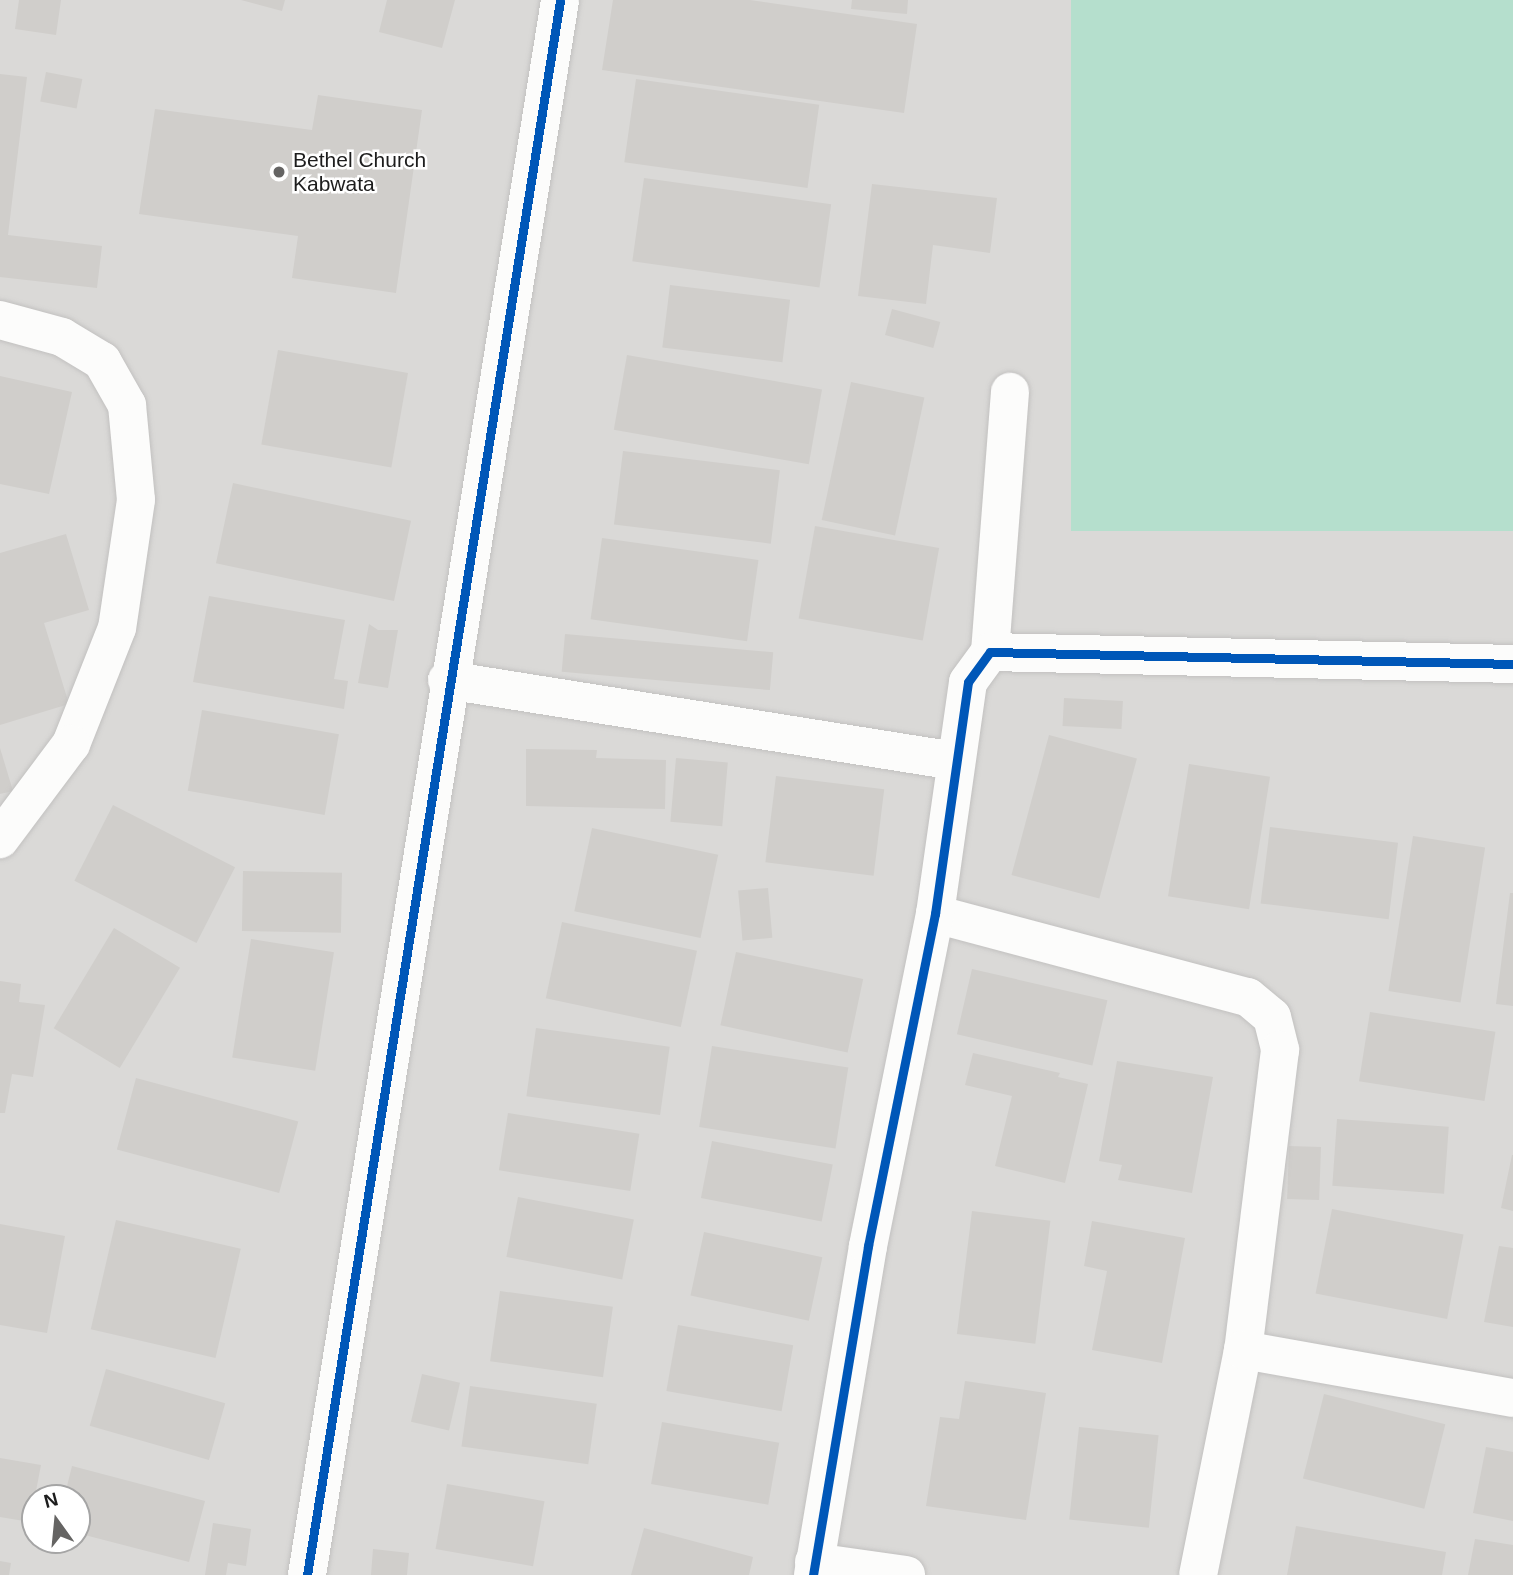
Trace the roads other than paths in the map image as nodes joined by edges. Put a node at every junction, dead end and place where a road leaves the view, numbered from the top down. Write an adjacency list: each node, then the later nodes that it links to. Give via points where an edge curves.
1 (560, 0): 6 (street)
2 (0, 320): 8 (street, via 62,337 102,361 127,405 136,500 117,628 71,744)
3 (1010, 392): 4 (street)
4 (990, 652): 5 (street); 7 (street, via 968,682)
5 (1513, 664)
6 (447, 680): 7 (street); 13 (street)
7 (955, 761): 9 (street)
8 (0, 839)
9 (935, 914): 10 (street, via 1248,997 1272,1017 1280,1051); 12 (street, via 868,1246)
10 (1243, 1350): 11 (street); 15 (street)
11 (1513, 1398)
12 (813, 1568): 14 (street)
13 (307, 1575)
14 (906, 1575)
15 (1198, 1575)

